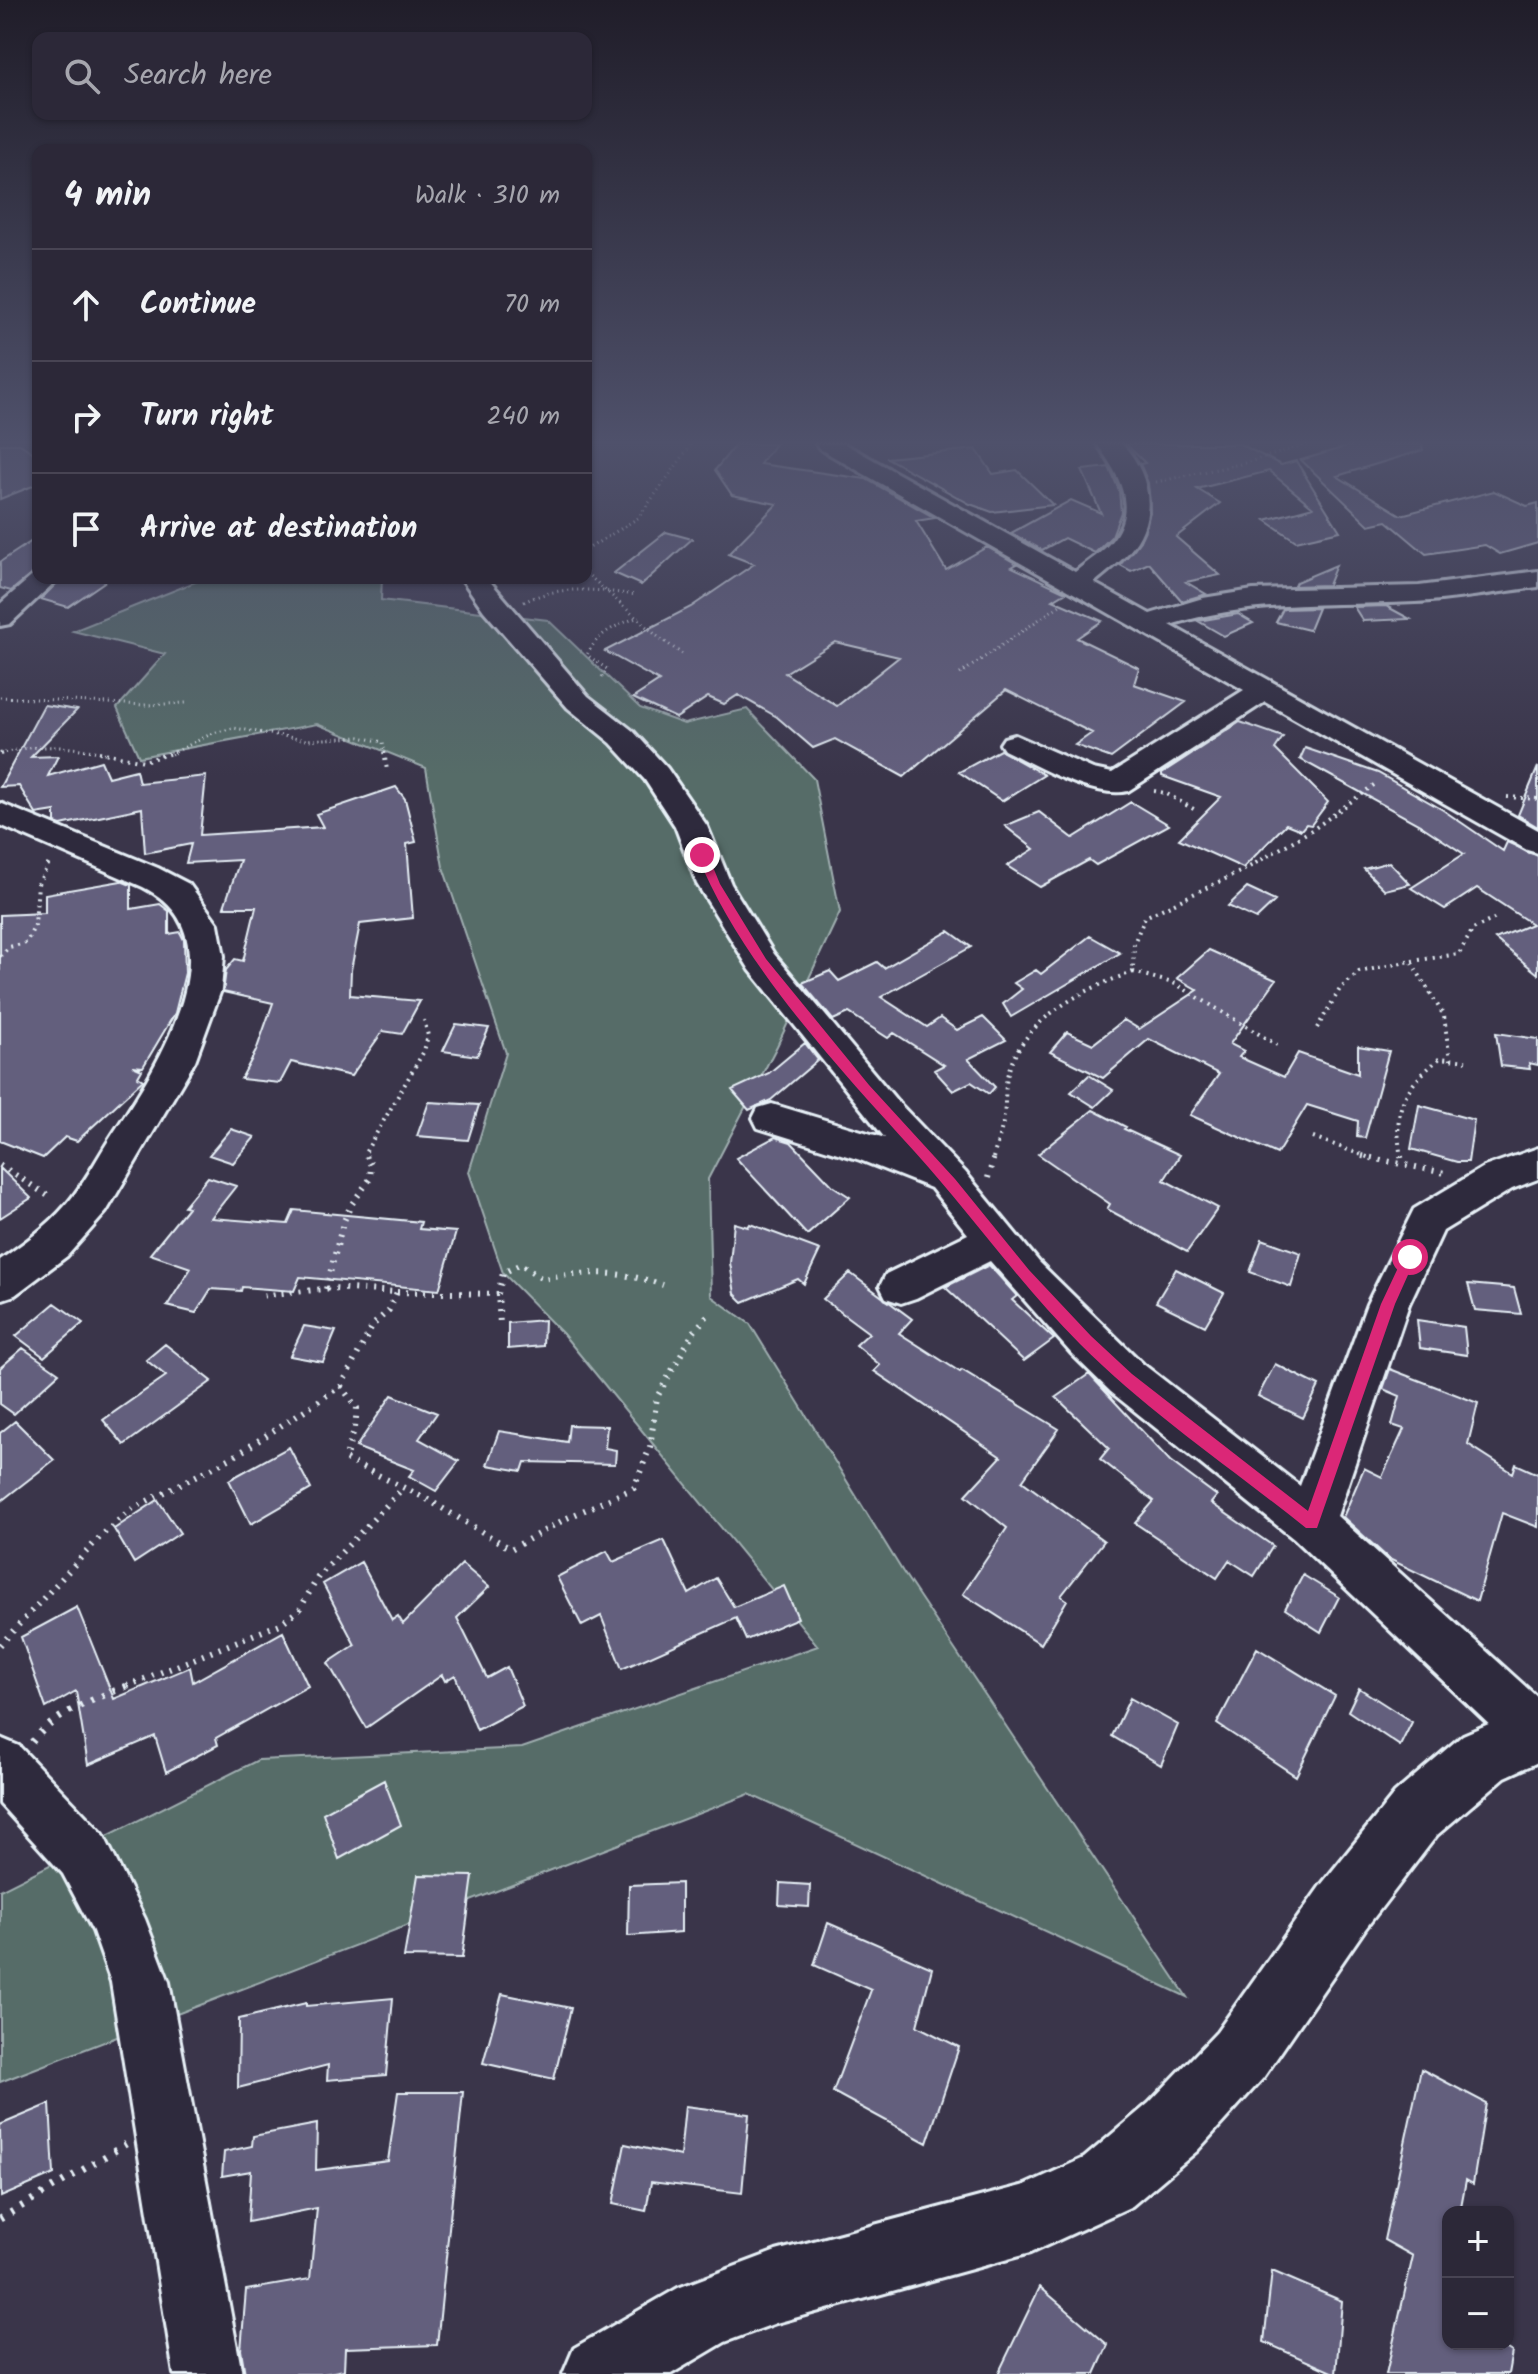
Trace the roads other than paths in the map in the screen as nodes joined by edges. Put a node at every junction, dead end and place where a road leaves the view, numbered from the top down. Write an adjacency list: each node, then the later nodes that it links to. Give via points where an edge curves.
1 (1027, 555): 6 (street)
2 (1109, 555): 6 (street)
3 (1538, 579): 8 (street, via 1419,594 1253,598)
4 (39, 584): 7 (street)
5 (479, 584): 15 (street, via 578,702 622,737 656,774 691,826 714,884 762,962 883,1111)
6 (1079, 584): 8 (street)
7 (0, 618)
8 (1148, 623): 9 (street)
9 (1265, 689): 10 (street, via 1117,784 1082,775); 12 (street)
10 (1015, 744)
11 (0, 813): 17 (street, via 182,895 200,920 208,947 202,992 185,1048 80,1216 42,1254)
12 (1538, 843)
13 (772, 1118): 15 (street, via 893,1155)
14 (1538, 1163): 19 (street, via 1498,1178 1428,1220 1388,1304)
15 (951, 1183): 16 (street)
16 (996, 1239): 18 (street); 19 (street, via 1127,1378)
17 (0, 1283)
18 (901, 1286)
19 (1311, 1523): 20 (street)
20 (1536, 1732): 23 (main road, via 1484,1756 1416,1814 1343,1907 1240,2055 1173,2127 1108,2182 1030,2218 776,2287 704,2314)
21 (5, 1769): 22 (street, via 83,1854 117,1919 140,1982)
22 (208, 2374)
23 (600, 2374)

